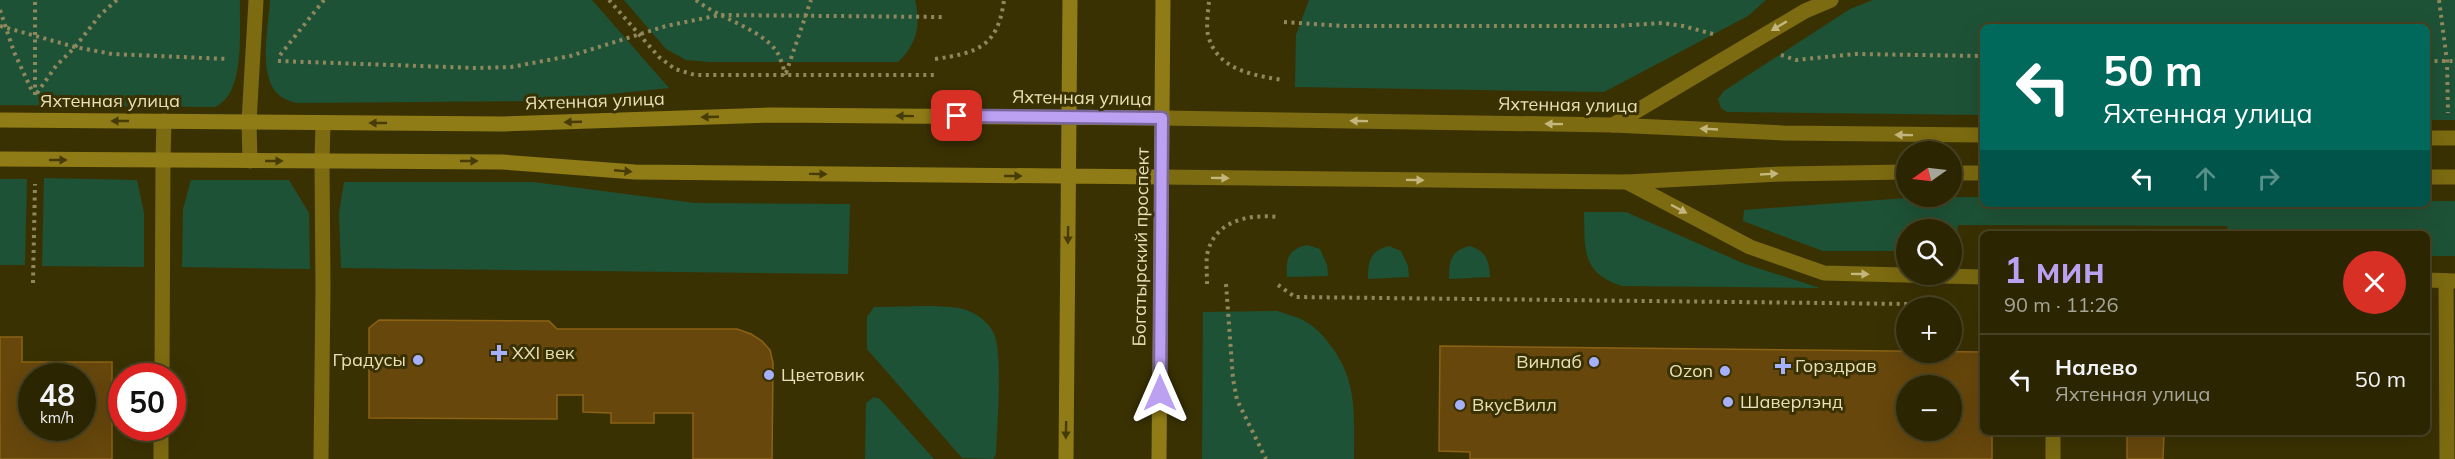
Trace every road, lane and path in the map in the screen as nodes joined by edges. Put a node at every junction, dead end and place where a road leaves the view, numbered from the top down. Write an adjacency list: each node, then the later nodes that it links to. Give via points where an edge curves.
1 (35, 0): 22 (path)
2 (117, 0): 24 (path)
3 (256, 0): 40 (street)
4 (324, 0): 21 (path, via 276,61 511,67 570,57)
5 (609, 0): 21 (path)
6 (696, 0): 16 (path)
7 (811, 0): 17 (path)
8 (1004, 0): 27 (path, via 999,26 981,48)
9 (1070, 0): 36 (main road)
10 (1163, 0): 37 (main road, Богатырский проспект)
11 (1831, 0): 14 (street)
12 (2439, 0): 29 (path)
13 (1209, 2): 33 (path, via 1208,33 1220,59 1233,68)
14 (1805, 5): 23 (street, one-way to 23)
15 (0, 10): 20 (path)
16 (720, 15): 17 (path); 21 (path); 31 (path, via 769,44 777,52)
17 (806, 15): 18 (path); 31 (path)
18 (942, 17)
19 (1284, 22): 23 (path, via 1343,26 1662,23)
20 (3, 26): 22 (path); 34 (path)
21 (639, 33): 31 (path, via 659,57 675,69 695,75)
22 (35, 34): 24 (path); 34 (path)
23 (1749, 44): 25 (path, via 1796,60 1855,54); 42 (street)
24 (75, 47): 26 (path, via 112,54); 34 (path)
25 (1980, 56)
26 (237, 59)
27 (935, 59)
28 (2430, 61): 29 (path)
29 (2447, 61): 30 (path); 45 (path)
30 (2455, 61)
31 (786, 75): 32 (path)
32 (934, 75)
33 (1283, 80)
34 (35, 96): 35 (path)
35 (34, 105)
36 (1068, 117): 37 (main road, Яхтенная улица); 41 (main road, Яхтенная улица, one-way to 41, via 771,115 504,124); 53 (main road)
37 (1162, 118): 42 (street, Яхтенная улица, one-way to 37); 54 (main road, Богатырский проспект)
38 (0, 120): 39 (main road, Яхтенная улица, one-way to 38)
39 (164, 121): 40 (main road, Яхтенная улица); 47 (street)
40 (249, 122): 41 (main road, Яхтенная улица); 48 (street)
41 (323, 123): 49 (street)
42 (1613, 125): 43 (street, Яхтенная улица, one-way to 42, via 1783,133)
43 (1980, 135)
44 (2430, 138): 45 (street)
45 (2452, 138)
46 (0, 159): 47 (main road, one-way to 47)
47 (163, 160): 48 (main road); 68 (street)
48 (250, 160): 49 (main road, one-way to 49)
49 (322, 161): 53 (main road, one-way to 53, via 502,162 635,172); 72 (street)
50 (1896, 172): 58 (street, one-way to 50)
51 (1962, 172): 52 (street)
52 (1980, 173)
53 (1068, 176): 54 (main road); 73 (main road, one-way to 73)
54 (1162, 177): 58 (street, one-way to 58); 74 (main road, Богатырский проспект)
55 (2430, 177): 56 (street)
56 (2455, 177)
57 (35, 180): 63 (path)
58 (1627, 182): 60 (street, one-way to 60, via 1750,247 1824,273)
59 (1279, 217): 64 (path, via 1261,215 1228,223 1215,236 1207,255)
60 (1980, 277)
61 (2430, 280): 62 (street)
62 (2450, 281): 77 (street)
63 (33, 282)
64 (1207, 284)
65 (1226, 284): 75 (path, via 1237,400)
66 (1278, 285): 67 (path, via 1295,297)
67 (1896, 304)
68 (162, 363)
69 (2053, 435): 76 (street)
70 (161, 441): 71 (street)
71 (161, 459)
72 (321, 459)
73 (1066, 459)
74 (1159, 459)
75 (1266, 459)
76 (2052, 459)
77 (2447, 459)

